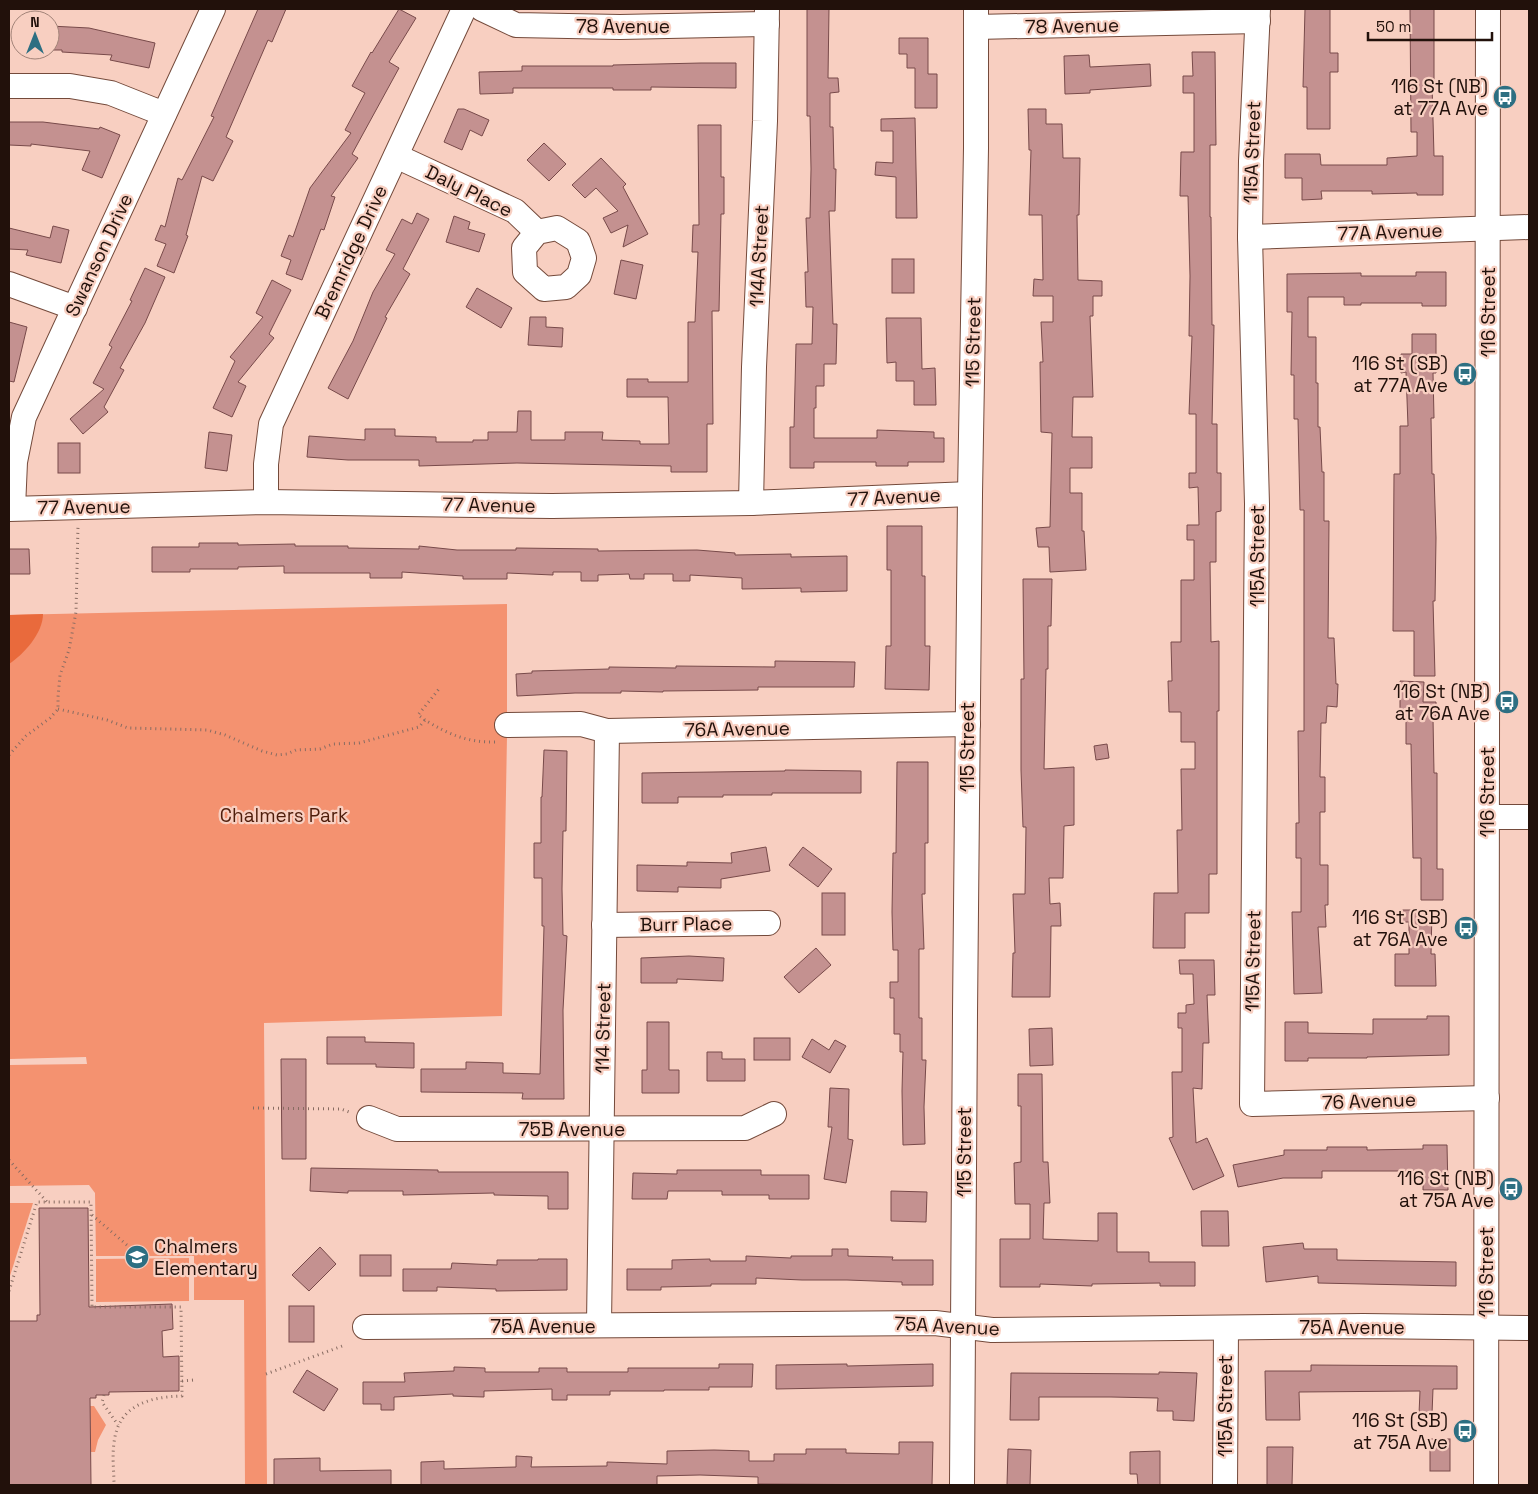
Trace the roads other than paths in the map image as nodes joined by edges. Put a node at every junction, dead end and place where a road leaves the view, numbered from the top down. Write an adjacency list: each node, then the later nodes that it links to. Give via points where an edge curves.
1 (213, 9): 9 (street, Swanson Drive)
2 (464, 9): 10 (street, Bremridge Drive)
3 (482, 9): 6 (street, 78 Avenue, via 516,25 620,27)
4 (1488, 9): 12 (street, 116 Street)
5 (1258, 15): 7 (street, 78 Avenue); 14 (street, 115A Street)
6 (767, 16): 19 (street, 114A Street)
7 (976, 18): 17 (street, 115 Street)
8 (9, 86): 9 (street, via 70,86 111,93)
9 (164, 114): 16 (street, Swanson Drive)
10 (396, 156): 13 (street, Daly Place, via 515,211); 18 (street, Bremridge Drive, via 271,424)
11 (1529, 227): 12 (street, 77A Avenue)
12 (1488, 228): 14 (street, 77A Avenue); 24 (street, 116 Street)
13 (537, 232)
14 (1250, 237): 29 (street, 115A Street, via 1257,504)
15 (9, 284): 16 (street)
16 (75, 308): 20 (street, Swanson Drive, via 24,418 14,462)
17 (970, 494): 19 (street, 77 Avenue); 21 (street, 115 Street)
18 (266, 502): 19 (street, 77 Avenue, via 552,506); 20 (street, 77 Avenue)
19 (751, 503)
20 (11, 509)
21 (968, 724): 23 (street, 76A Avenue); 34 (street, 115 Street)
22 (507, 725): 23 (street, 76A Avenue, via 581,724)
23 (607, 731): 27 (street, 114 Street)
24 (1487, 817): 25 (street); 28 (street, 116 Street)
25 (1529, 817)
26 (768, 923): 27 (street, Burr Place)
27 (604, 925): 32 (street, 114 Street)
28 (1487, 1098): 29 (street, 76 Avenue); 37 (street, 116 Street)
29 (1252, 1104)
30 (774, 1114): 32 (street, 75B Avenue, via 745,1128)
31 (368, 1118): 32 (street, 75B Avenue, via 396,1129)
32 (602, 1129): 33 (street, 114 Street)
33 (599, 1325): 34 (street, 75A Avenue, via 935,1323); 35 (street, 75A Avenue)
34 (963, 1326): 36 (street, 75A Avenue, via 992,1330); 39 (street, 115 Street)
35 (366, 1327)
36 (1226, 1328): 37 (street, 75A Avenue); 40 (street, 115A Street)
37 (1486, 1328): 38 (street, 75A Avenue); 41 (street, 116 Street)
38 (1529, 1328)
39 (962, 1485)
40 (1225, 1485)
41 (1486, 1485)

